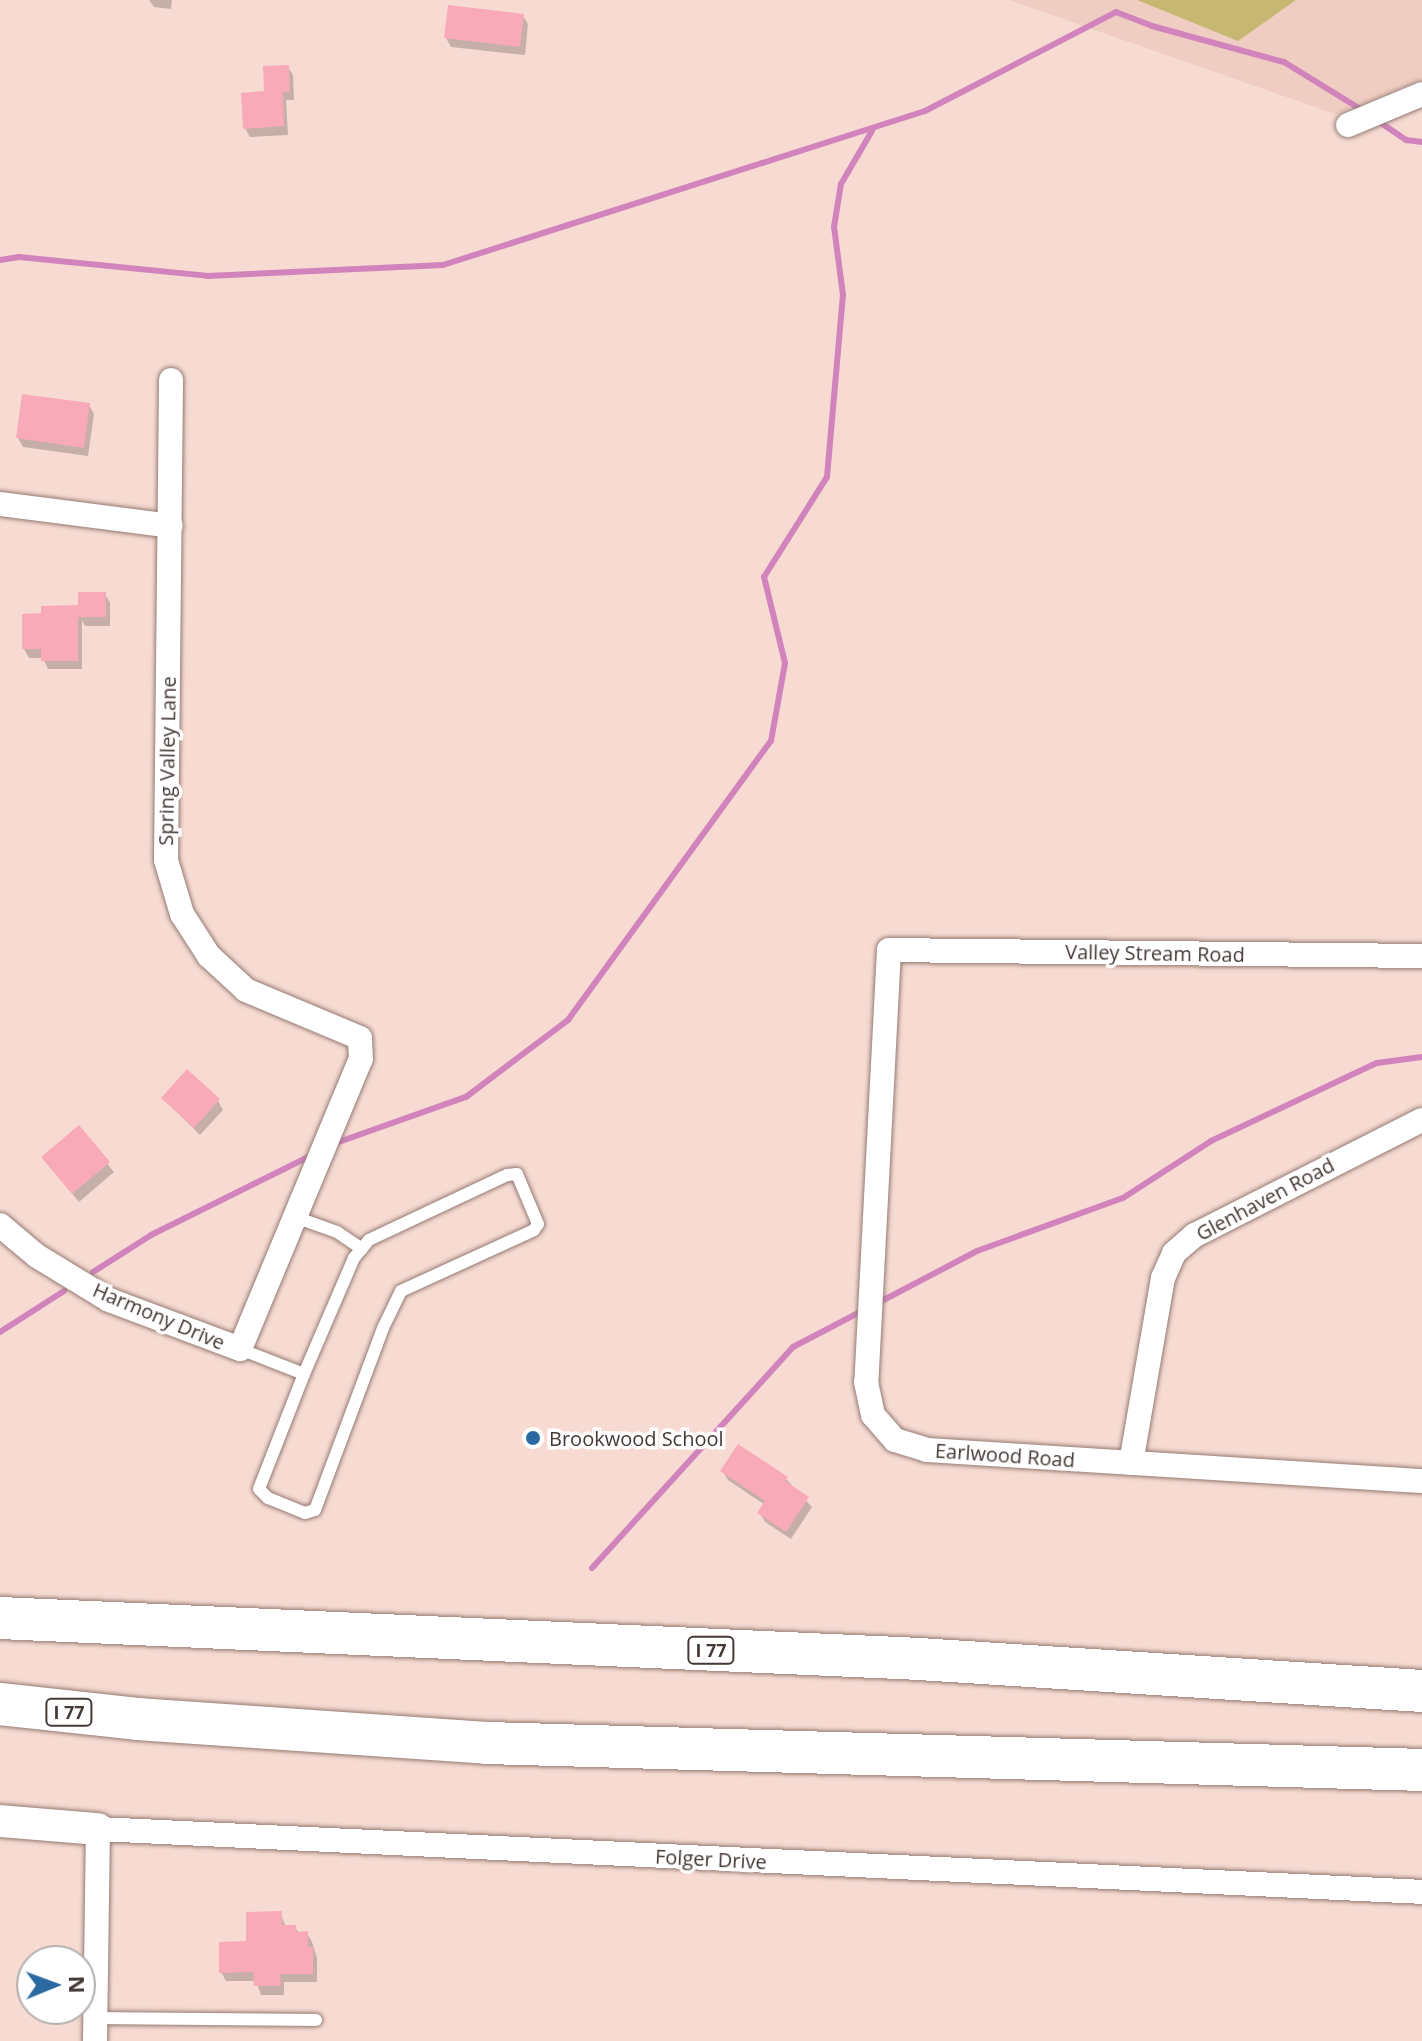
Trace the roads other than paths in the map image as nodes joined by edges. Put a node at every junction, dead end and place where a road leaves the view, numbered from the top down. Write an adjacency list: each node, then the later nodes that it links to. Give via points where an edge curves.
1 (1422, 94): 2 (street)
2 (1348, 125)
3 (171, 380): 5 (street)
4 (0, 504): 5 (street)
5 (171, 526): 9 (street, Spring Valley Lane, via 166,860 182,914 209,956 246,990 360,1038 361,1059)
6 (889, 950): 7 (street, Valley Stream Road); 14 (street, Earlwood Road, via 866,1382 873,1415 895,1440 927,1450)
7 (1422, 956)
8 (1422, 1120): 14 (street, Glenhaven Road, via 1195,1235 1174,1253 1163,1278)
9 (295, 1217): 11 (lane, via 337,1232); 12 (street, Spring Valley Lane)
10 (0, 1225): 12 (street, Harmony Drive, via 37,1256 109,1300)
11 (362, 1249): 13 (lane); 13 (lane, via 369,1240 507,1175 517,1174 538,1224 401,1291 315,1510 305,1513 259,1489)
12 (240, 1349): 13 (lane)
13 (304, 1374)
14 (1131, 1463): 15 (street, Earlwood Road)
15 (1422, 1481)
16 (0, 1618): 17 (highway, I 77, via 919,1659)
17 (1422, 1691)
18 (0, 1704): 19 (highway, I 77, via 137,1719 487,1743)
19 (1422, 1770)
20 (0, 1821): 21 (street, Folger Drive)
21 (98, 1829): 22 (street, Folger Drive); 24 (street)
22 (1422, 1892)
23 (316, 2020): 24 (lane)
24 (95, 2030)

